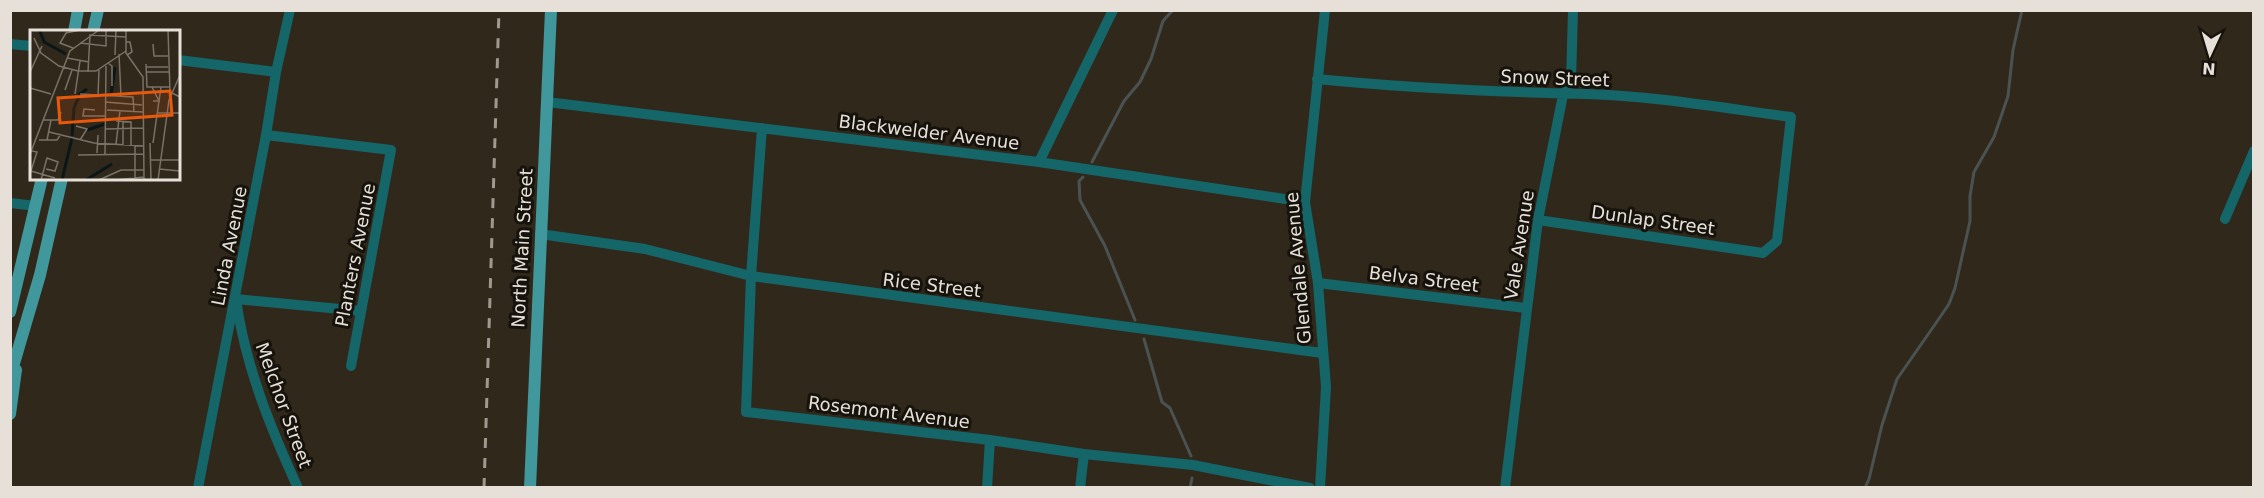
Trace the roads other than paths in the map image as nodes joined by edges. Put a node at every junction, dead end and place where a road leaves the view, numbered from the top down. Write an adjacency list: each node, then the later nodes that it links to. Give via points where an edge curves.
1 (78, 10): 8 (main road)
2 (98, 10): 9 (main road)
3 (290, 10): 13 (street, Linda Avenue)
4 (551, 10): 16 (main road, North Main Street)
5 (1113, 10): 20 (street)
6 (1325, 10): 14 (street, Glendale Avenue)
7 (1573, 10): 15 (street, Vale Avenue, via 1570,82)
8 (74, 30)
9 (93, 30)
10 (10, 44): 11 (street)
11 (30, 46)
12 (180, 60): 13 (street)
13 (276, 72): 18 (street, Linda Avenue)
14 (1317, 79): 15 (street, Snow Street); 23 (street, Glendale Avenue)
15 (1563, 95): 27 (street, Vale Avenue); 29 (street, Snow Street, via 1688,103 1791,117 1777,241)
16 (547, 102): 17 (street, Blackwelder Avenue); 28 (main road, North Main Street)
17 (762, 128): 20 (street, Blackwelder Avenue); 30 (street, Rosemont Avenue)
18 (266, 135): 32 (street, Linda Avenue); 34 (street, Planters Avenue, via 392,150)
19 (2253, 151): 26 (street)
20 (1040, 162): 23 (street, Blackwelder Avenue)
21 (42, 180): 25 (main road)
22 (62, 180): 36 (main road)
23 (1305, 202): 31 (street, Glendale Avenue)
24 (10, 203): 25 (street)
25 (36, 206): 35 (main road)
26 (2224, 219)
27 (1538, 220): 29 (street, Dunlap Street); 33 (street, Vale Avenue)
28 (540, 234): 30 (street, Rice Street, via 645,249); 45 (main road, North Main Street)
29 (1763, 253)
30 (751, 276): 37 (street, Rice Street); 41 (street, Rosemont Avenue, via 746,412)
31 (1318, 283): 33 (street, Belva Street); 37 (street, Glendale Avenue)
32 (236, 299): 34 (street); 43 (street, Linda Avenue); 44 (street, Melchor Street, via 248,361)
33 (1526, 308): 50 (street, Vale Avenue)
34 (361, 311): 38 (street, Planters Avenue)
35 (10, 312)
36 (18, 353): 39 (main road); 40 (main road)
37 (1322, 353): 49 (street, Glendale Avenue, via 1326,387)
38 (351, 366)
39 (10, 377)
40 (10, 414)
41 (990, 440): 42 (street, Rosemont Avenue); 46 (street)
42 (1084, 454): 47 (street); 48 (street, Rosemont Avenue, via 1193,465)
43 (198, 488)
44 (298, 488)
45 (530, 488)
46 (987, 488)
47 (1080, 488)
48 (1310, 488)
49 (1320, 488)
50 (1505, 488)

